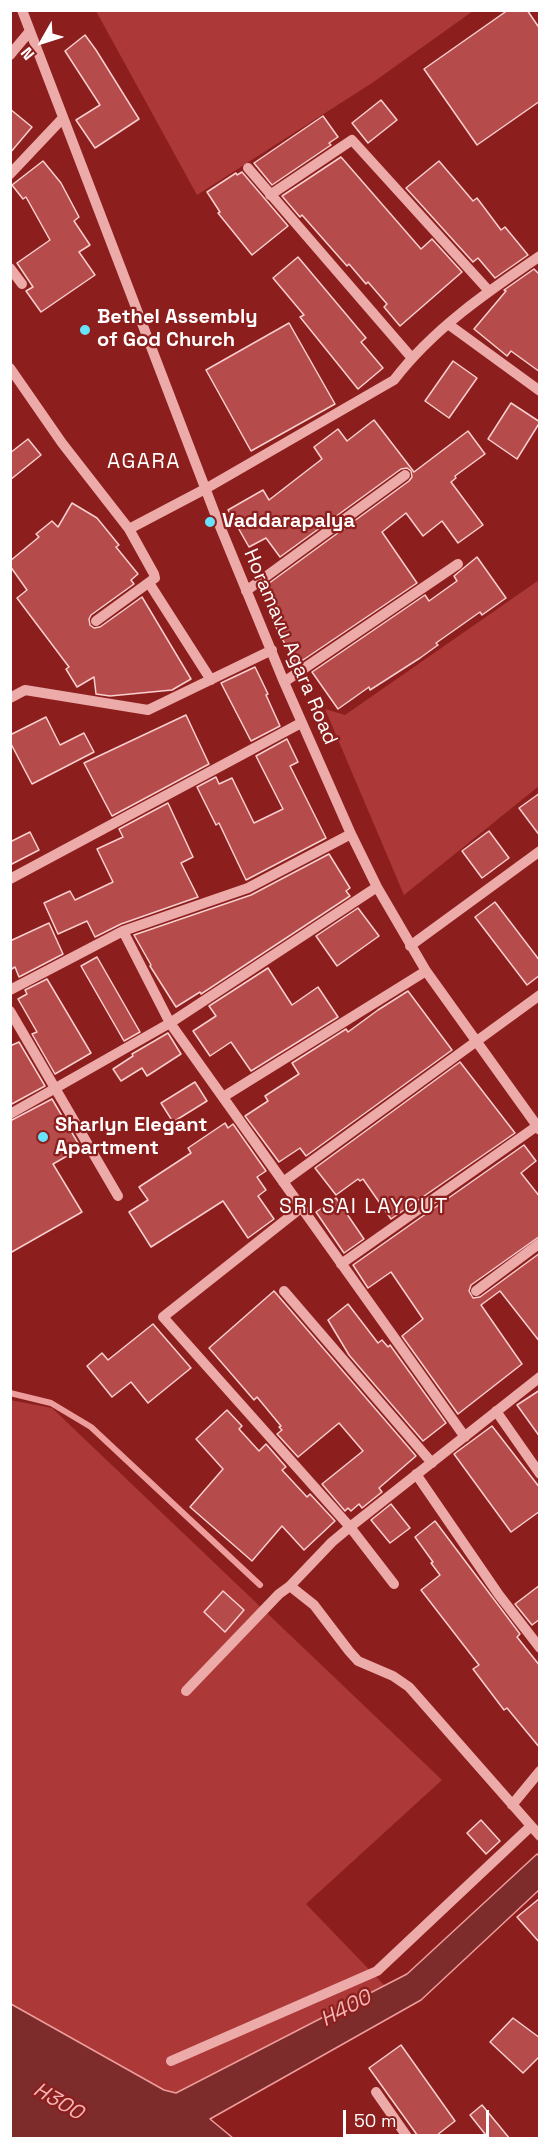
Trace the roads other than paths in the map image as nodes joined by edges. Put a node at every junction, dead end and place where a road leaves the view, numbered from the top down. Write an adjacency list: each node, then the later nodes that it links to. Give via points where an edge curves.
1 (22, 10): 2 (street, Horamavu Agara Road)
2 (30, 31): 3 (street); 4 (street, Horamavu Agara Road)
3 (10, 55)
4 (62, 119): 6 (street); 17 (street, Horamavu Agara Road)
5 (248, 168): 7 (street)
6 (10, 174)
7 (270, 195): 11 (street, via 352,140); 13 (street)
8 (540, 256): 11 (street)
9 (10, 268): 10 (street)
10 (22, 284)
11 (489, 291): 12 (street)
12 (448, 324): 13 (street); 15 (street)
13 (411, 357): 17 (street, via 394,380)
14 (10, 368): 18 (street)
15 (540, 391)
16 (405, 475): 21 (street)
17 (207, 488): 18 (street); 21 (street, Horamavu Agara Road)
18 (129, 529): 20 (street, via 154,574 155,578)
19 (458, 564): 25 (street)
20 (148, 583): 22 (street); 24 (street)
21 (246, 591): 23 (street, Horamavu Agara Road)
22 (96, 621)
23 (272, 650): 24 (street); 25 (street, Horamavu Agara Road)
24 (211, 680): 26 (street, via 148,711 25,690)
25 (284, 682): 27 (street, Horamavu Agara Road)
26 (10, 698)
27 (301, 723): 28 (street, Horamavu Agara Road); 30 (street)
28 (351, 834): 31 (street, Horamavu Agara Road); 32 (street, via 248,888)
29 (540, 851): 33 (street)
30 (10, 879)
31 (377, 887): 33 (street, Horamavu Agara Road); 38 (street)
32 (123, 931): 35 (street); 38 (street)
33 (410, 946): 34 (street, Horamavu Agara Road)
34 (426, 971): 39 (street, Horamavu Agara Road); 41 (street)
35 (10, 990)
36 (540, 995): 39 (street)
37 (10, 1011): 40 (street)
38 (170, 1023): 40 (street); 41 (street)
39 (475, 1041): 43 (street, Horamavu Agara Road); 44 (street)
40 (56, 1088): 42 (street); 45 (street)
41 (224, 1097): 44 (street)
42 (10, 1114)
43 (538, 1128): 48 (street)
44 (283, 1182): 46 (street)
45 (118, 1196)
46 (302, 1208): 48 (street); 57 (street, via 163,1317)
47 (540, 1244): 50 (street)
48 (341, 1264): 53 (street)
49 (284, 1291): 54 (street)
50 (476, 1291)
51 (540, 1377): 52 (street)
52 (496, 1412): 53 (street); 56 (street)
53 (465, 1437): 54 (street)
54 (432, 1463): 55 (street)
55 (416, 1474): 57 (street); 60 (street)
56 (540, 1474)
57 (350, 1527): 58 (street); 59 (street)
58 (393, 1584)
59 (290, 1586): 61 (street); 63 (street, via 314,1605 358,1661 408,1687)
60 (540, 1648)
61 (186, 1691)
62 (540, 1771): 63 (street)
63 (512, 1805): 64 (street)
64 (530, 1827): 65 (street); 66 (street, via 377,1971)
65 (540, 1836)
66 (171, 2061)
67 (376, 2092): 68 (street)
68 (408, 2139)

